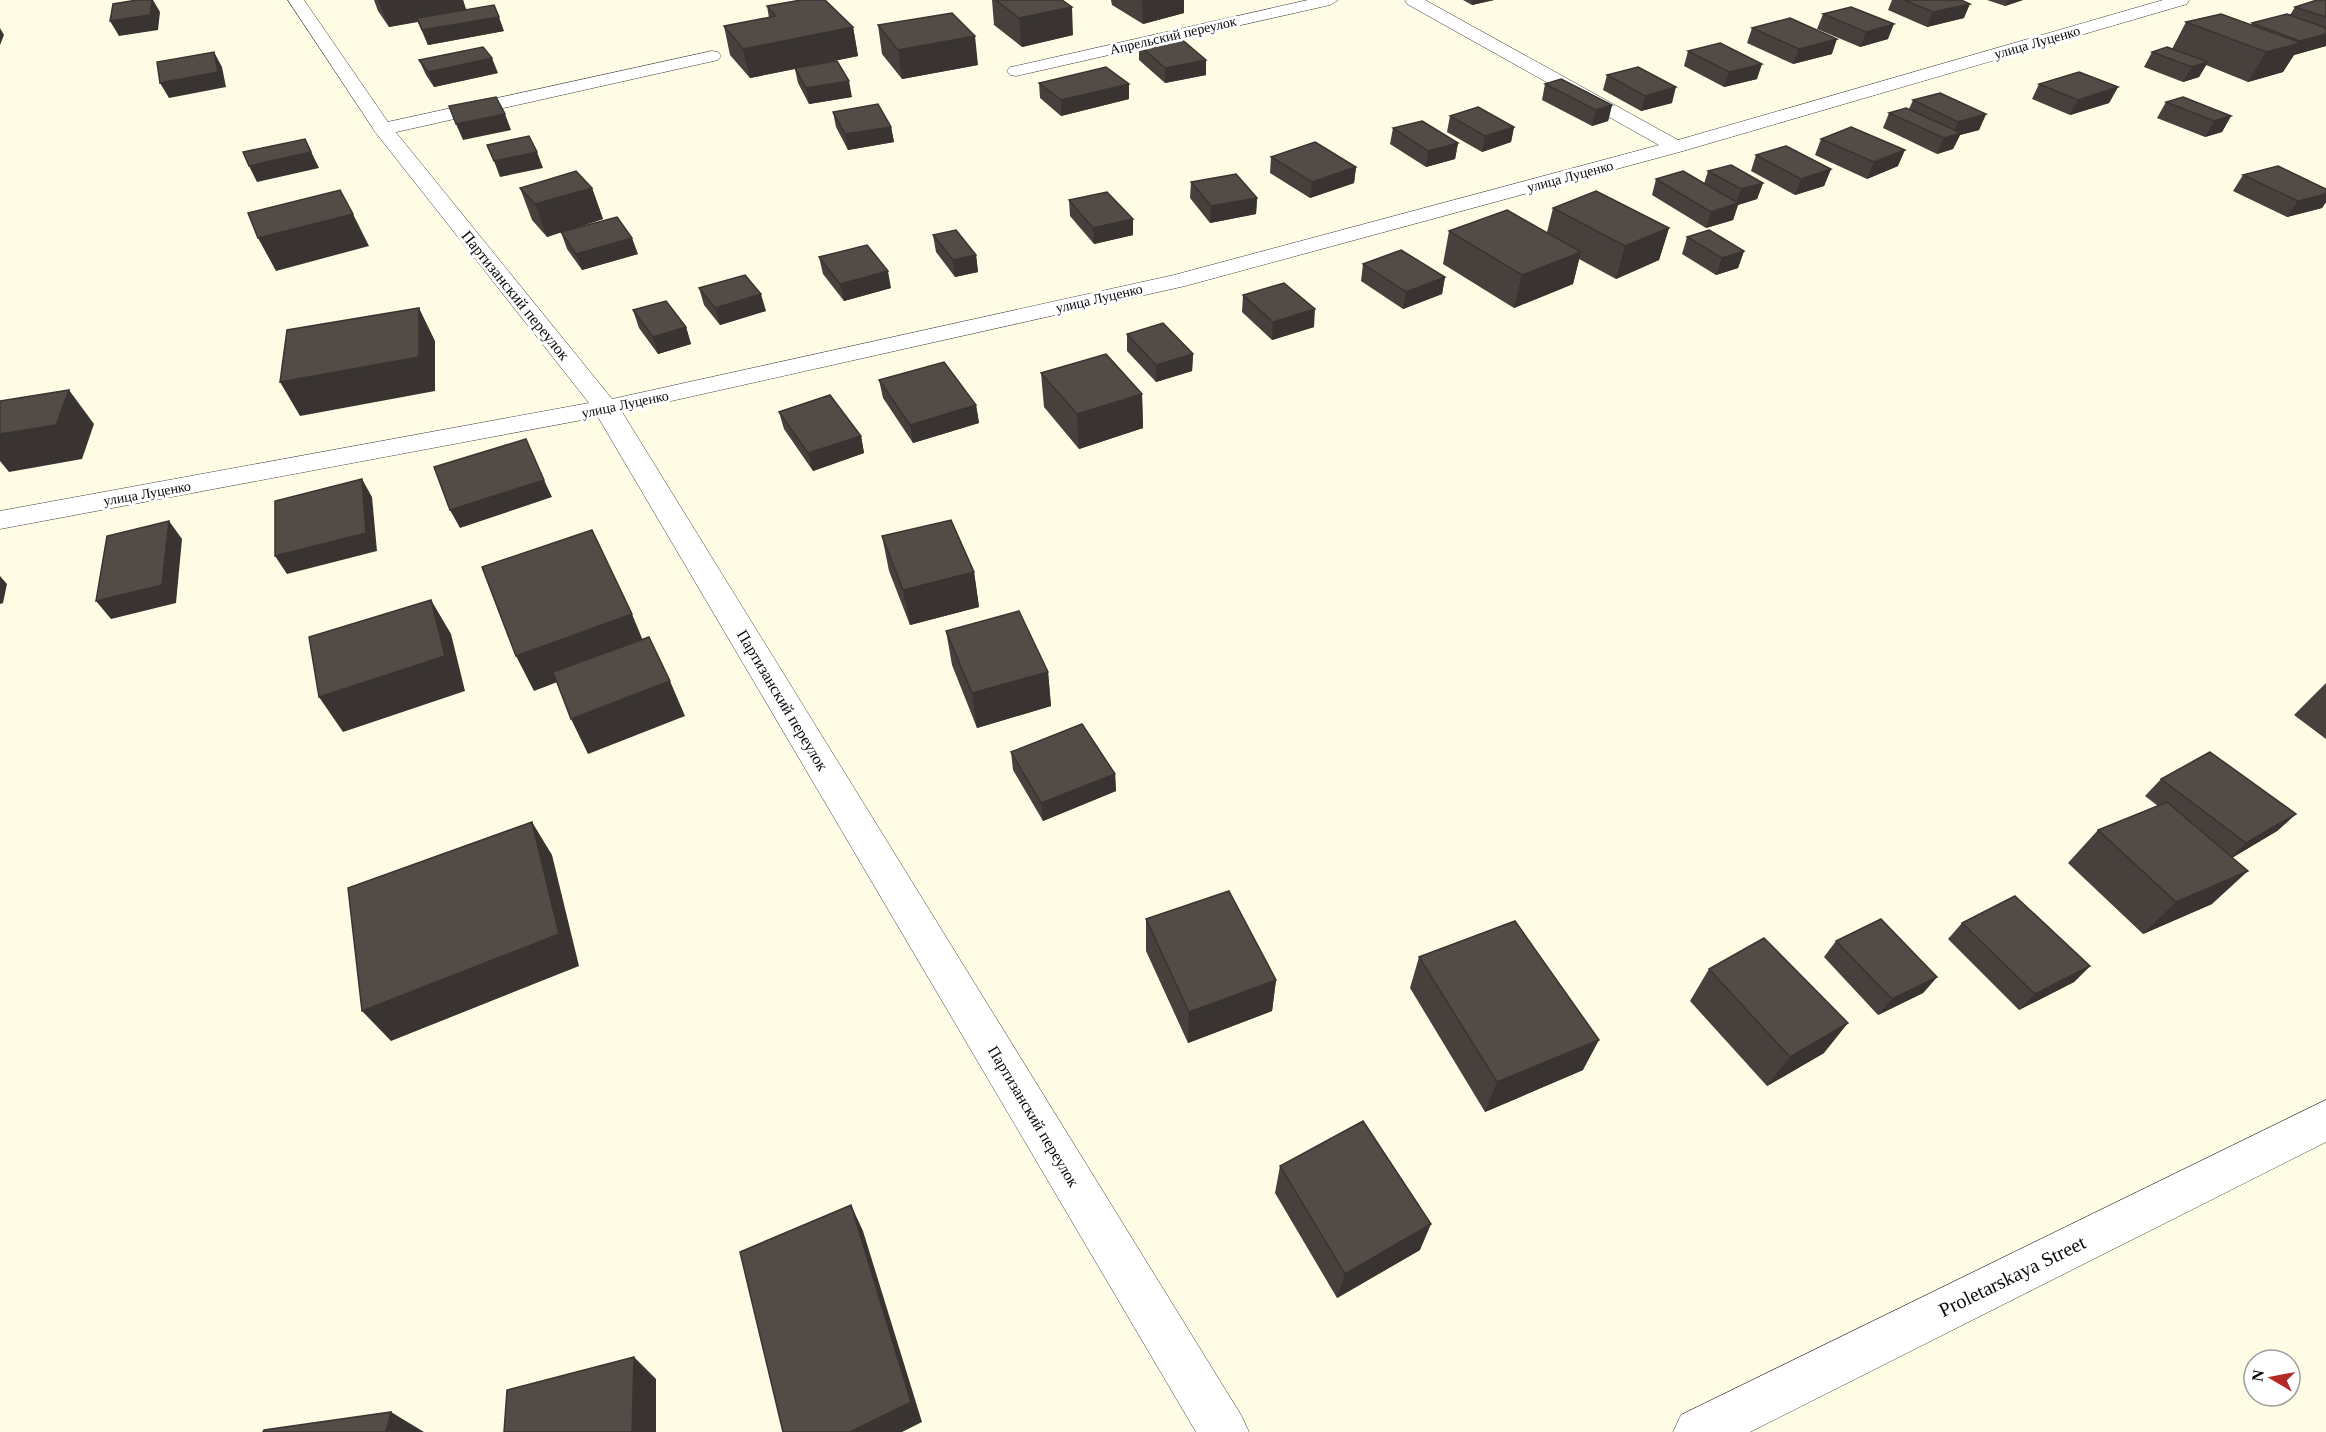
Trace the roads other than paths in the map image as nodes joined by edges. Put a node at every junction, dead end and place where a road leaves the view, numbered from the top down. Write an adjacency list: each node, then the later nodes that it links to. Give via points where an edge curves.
1 (296, 0): 7 (street, Партизанский переулок)
2 (1330, 0): 6 (street, Апрельский переулок)
3 (1413, 0): 8 (street)
4 (2181, 0): 8 (street, улица Луценко)
5 (712, 56): 7 (street)
6 (1016, 71)
7 (383, 129): 9 (street, Партизанский переулок)
8 (1676, 147): 9 (street, улица Луценко, via 1177,281)
9 (606, 408): 10 (street, улица Луценко); 12 (street, Партизанский переулок)
10 (0, 520)
11 (2326, 1120): 13 (street, Proletarskaya Street)
12 (1224, 1432)
13 (1698, 1432)

